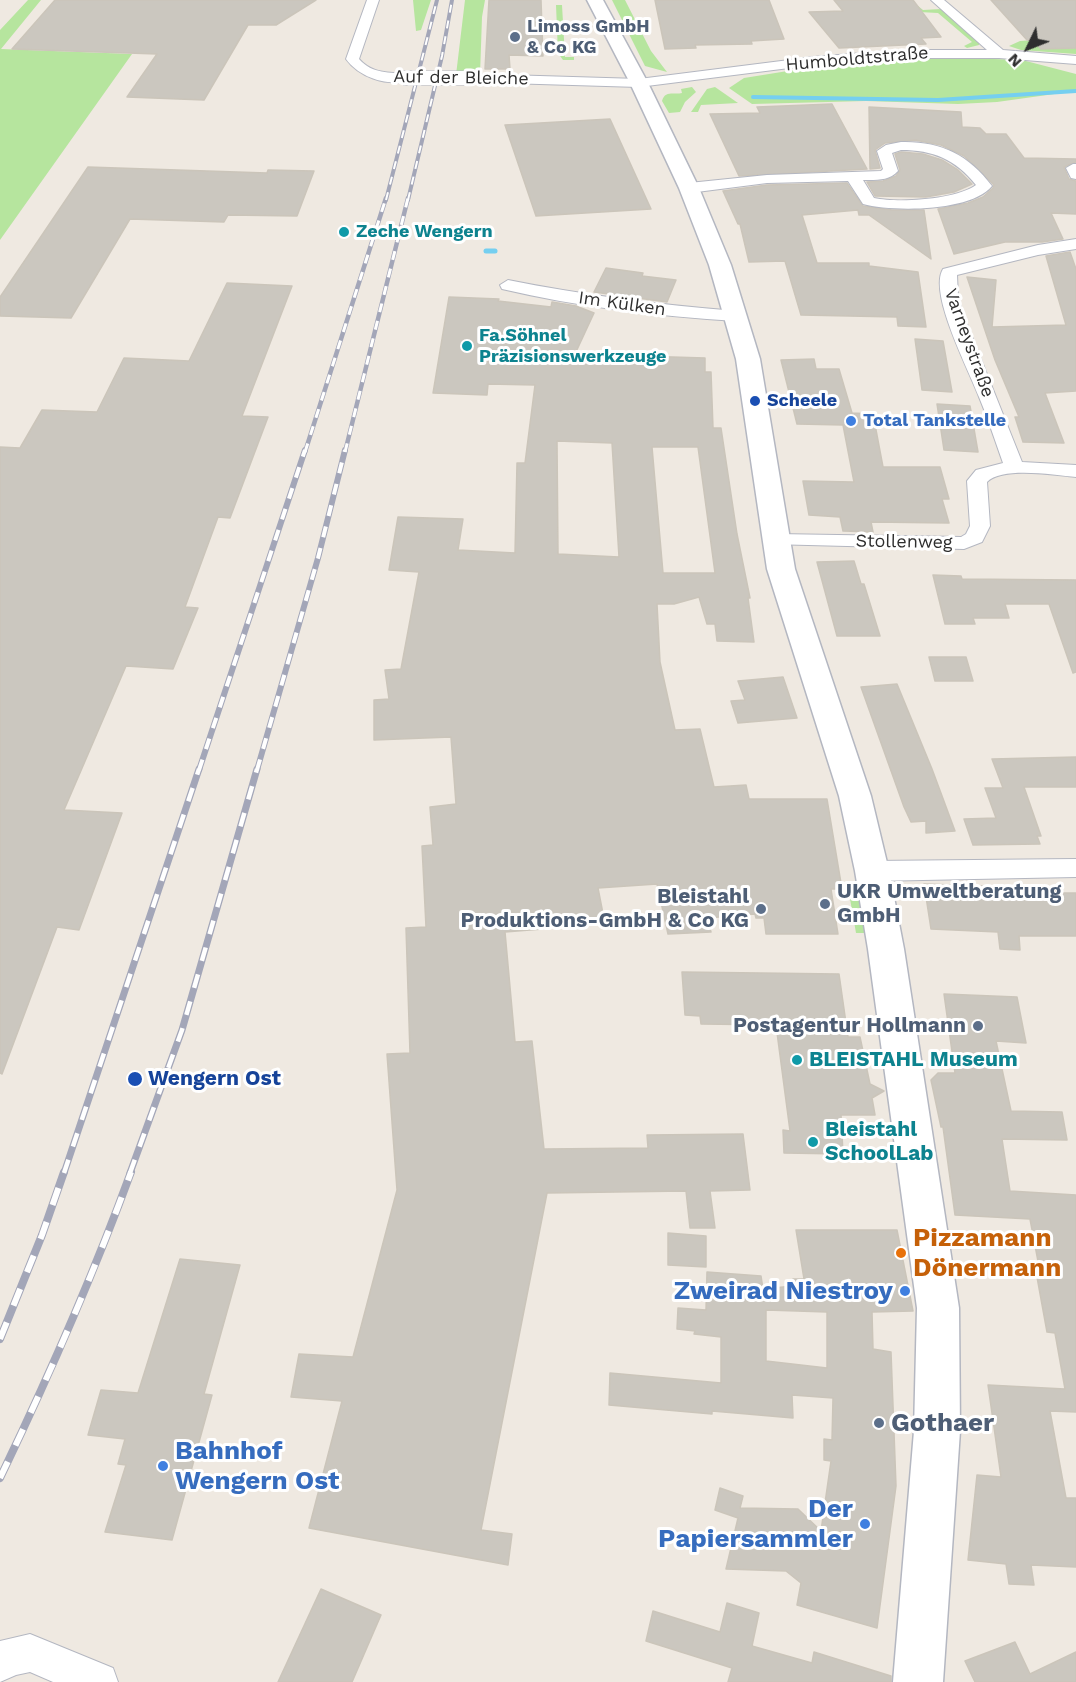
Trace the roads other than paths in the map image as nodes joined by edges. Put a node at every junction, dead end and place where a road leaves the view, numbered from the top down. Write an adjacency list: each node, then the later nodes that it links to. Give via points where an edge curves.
1 (373, 0): 6 (street, Auf der Bleiche, bridge, via 352,59 360,69 374,75)
2 (595, 0): 6 (main road)
3 (937, 0): 4 (street)
4 (999, 54): 5 (street, Humboldtstraße); 6 (street, Humboldtstraße, via 867,55)
5 (1076, 60)
6 (639, 83): 8 (main road)
7 (854, 178): 7 (street, via 868,201 886,206 917,205 975,193 984,186 951,154 930,147 891,147 884,152 890,173); 8 (street, via 767,179)
8 (689, 188): 11 (main road)
9 (1076, 244): 12 (street, Varneystraße, via 962,267 949,272 946,278 953,309)
10 (508, 285): 11 (street, Im Külken, via 562,296)
11 (736, 316): 14 (main road, via 748,359)
12 (1014, 468): 13 (street, Stollenweg); 14 (street, Stollenweg, via 996,468 979,476 980,526 975,538 964,543)
13 (1076, 471)
14 (776, 540): 16 (main road, via 789,598 855,796)
15 (1076, 867): 16 (street)
16 (872, 870): 19 (main road, via 938,1308 937,1431)
17 (0, 1662): 18 (street, via 30,1653)
18 (99, 1682)
19 (918, 1682)

